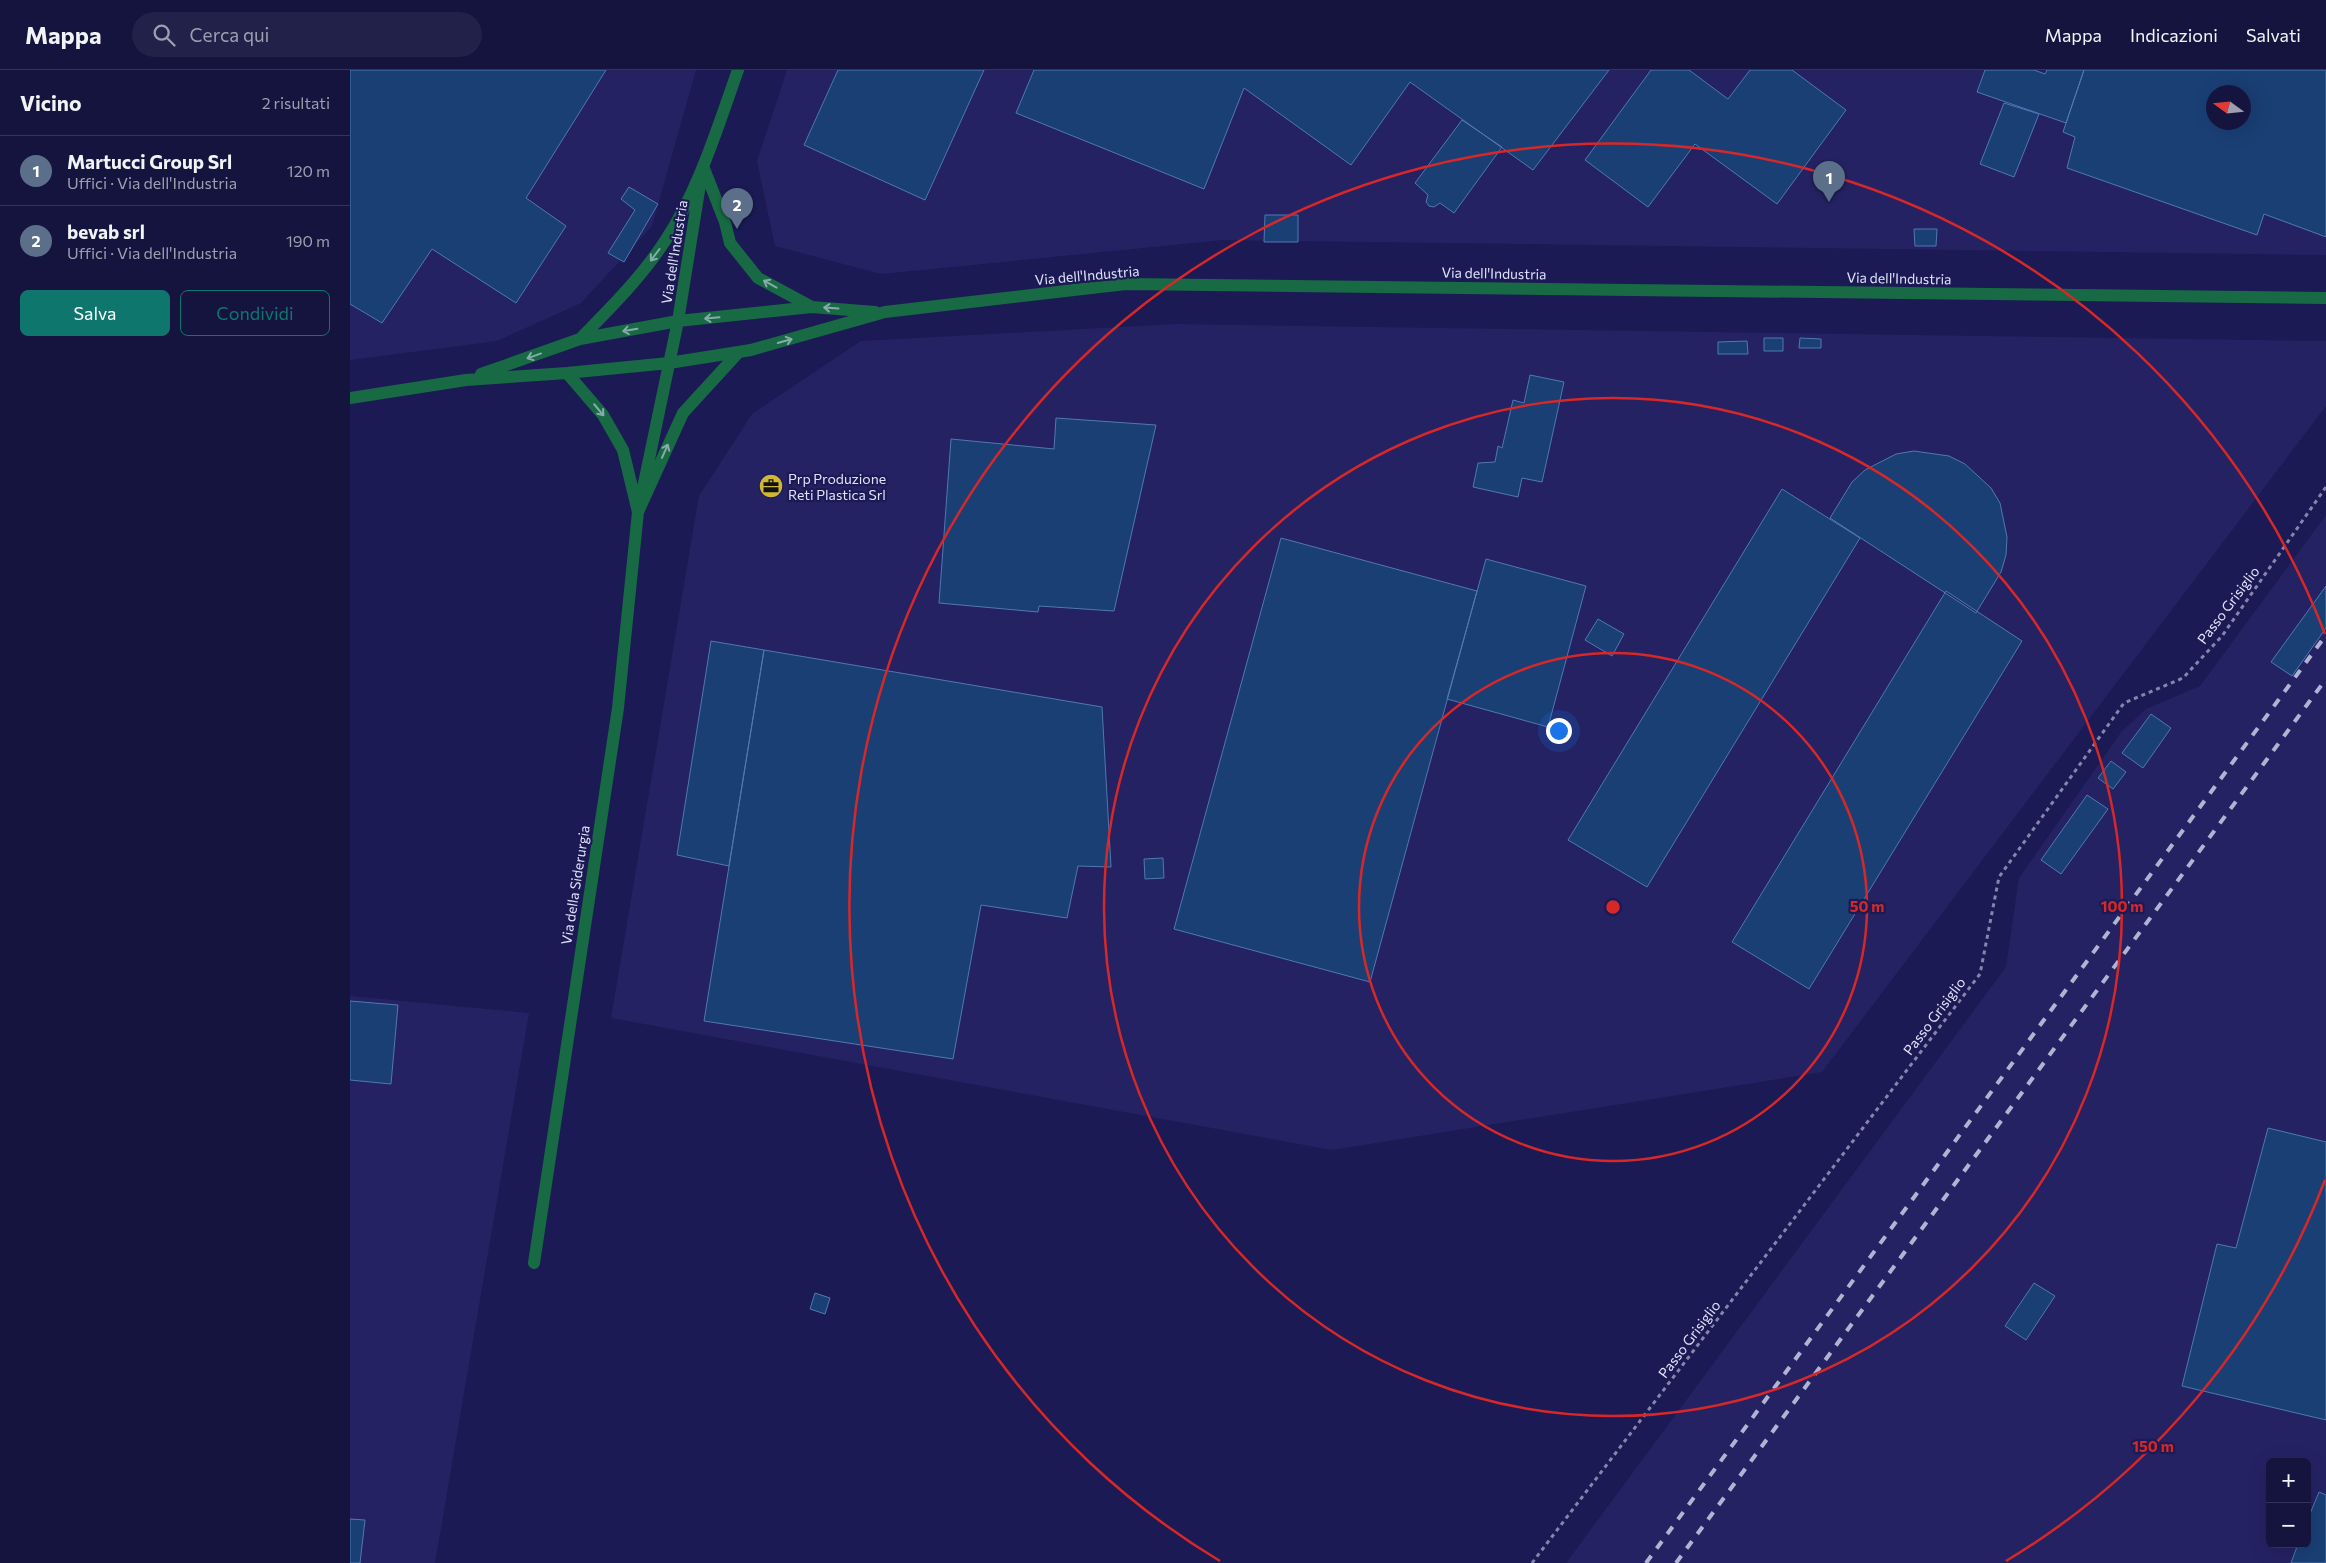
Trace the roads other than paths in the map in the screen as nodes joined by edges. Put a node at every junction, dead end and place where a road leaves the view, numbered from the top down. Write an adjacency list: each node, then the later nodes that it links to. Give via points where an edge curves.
1 (738, 70): 2 (street, Via dell'Industria)
2 (703, 166): 4 (street, one-way to 2, via 758,278 730,243); 6 (street, Via dell'Industria); 7 (street, Via dell'Industria, one-way to 7, via 665,241 634,283)
3 (2326, 298): 5 (street, Via dell'Industria, via 1126,284)
4 (812, 307): 5 (street, one-way to 4); 6 (street, Via dell'Industria, one-way to 6)
5 (885, 312): 8 (street, Via dell'Industria, one-way to 5)
6 (678, 321): 7 (street, one-way to 7); 9 (street)
7 (580, 339): 11 (street, one-way to 11)
8 (738, 353): 9 (street, Via dell'Industria); 13 (street, Via della Siderurgia, one-way to 8, via 683,413)
9 (669, 363): 10 (street); 13 (street)
10 (566, 373): 11 (street); 13 (street, Via della Siderurgia, one-way to 13, via 603,415 623,450)
11 (466, 380): 12 (street)
12 (350, 398)
13 (638, 512): 14 (street, Via della Siderurgia, via 618,708)
14 (534, 1263)

